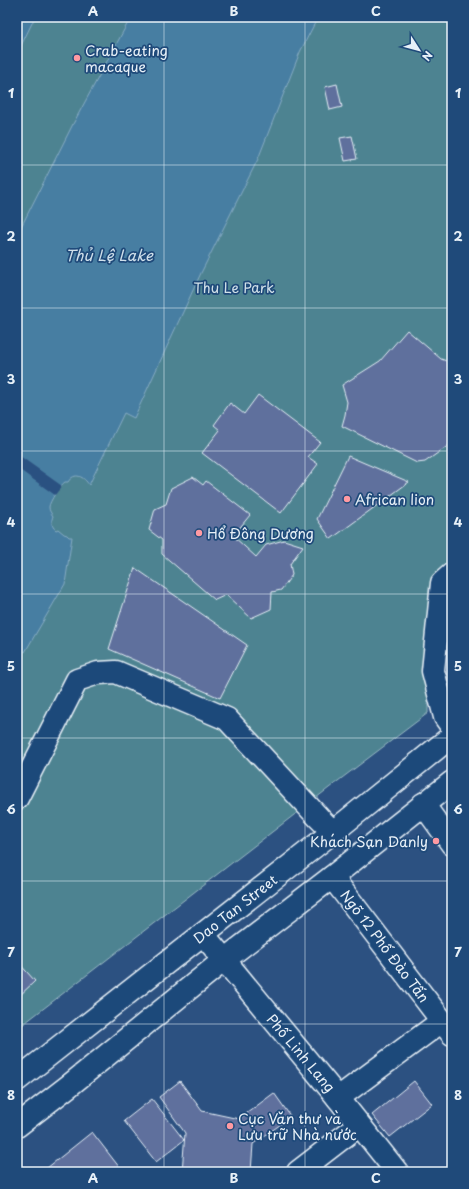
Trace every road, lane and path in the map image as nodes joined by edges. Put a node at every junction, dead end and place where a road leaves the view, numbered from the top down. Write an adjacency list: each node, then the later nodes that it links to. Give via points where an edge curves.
1 (452, 574): 2 (main road, via 442,583 433,671 445,717)
2 (452, 727)
3 (452, 736): 7 (main road, Dao Tan Street)
4 (452, 782): 6 (main road)
5 (17, 798): 7 (main road, via 77,680 98,673 116,672 227,719)
6 (423, 804): 8 (main road); 9 (main road)
7 (333, 832): 10 (main road, Dao Tan Street)
8 (452, 844)
9 (332, 877): 11 (main road); 12 (main road, Ngõ 12 Phố Đào Tấn)
10 (203, 934): 11 (main road, Phố Linh Lang); 13 (main road, Dao Tan Street)
11 (224, 960): 14 (main road, Phố Linh Lang); 16 (main road)
12 (447, 1027): 14 (main road)
13 (17, 1080)
14 (338, 1098): 15 (main road, Phố Linh Lang)
15 (359, 1125): 17 (main road); 18 (main road, Phố Linh Lang)
16 (17, 1126)
17 (298, 1172)
18 (397, 1172)

